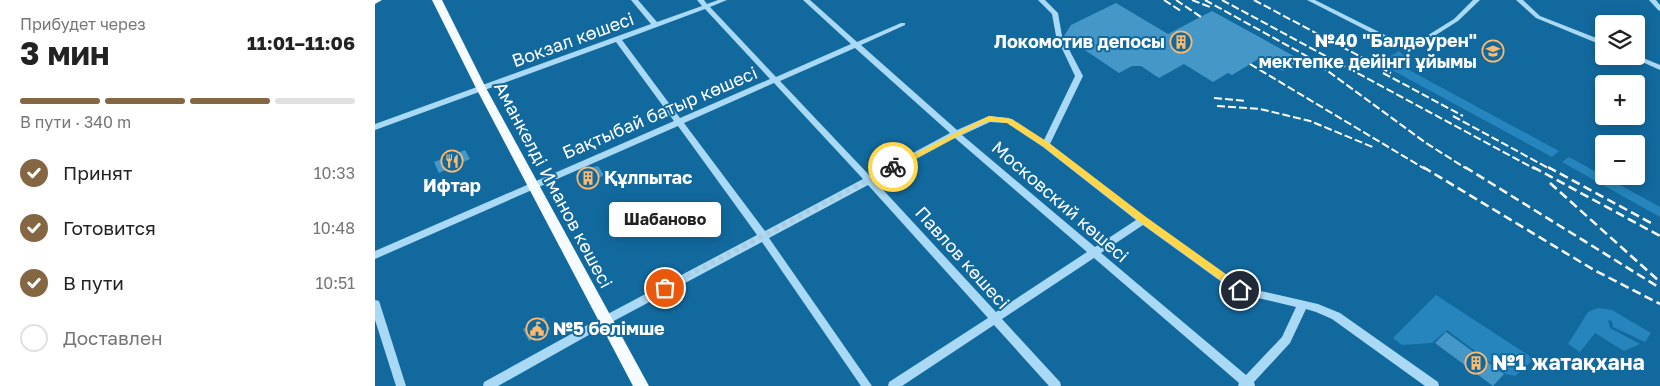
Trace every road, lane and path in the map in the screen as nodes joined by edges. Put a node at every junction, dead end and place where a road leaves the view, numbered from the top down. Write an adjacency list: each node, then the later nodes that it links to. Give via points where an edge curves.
1 (437, 0): 20 (main road, Аманкелді Иманов көшесі)
2 (634, 0): 13 (street)
3 (725, 0): 10 (street, Вокзал көшесі)
4 (806, 0): 16 (street, Московский көшесі)
5 (1041, 0): 24 (street, via 1055,13 1059,36 1079,76)
6 (1310, 0): 7 (street, via 1409,50 1456,20)
7 (1477, 0)
8 (1519, 0): 15 (street, via 1538,17)
9 (1652, 0): 11 (street)
10 (703, 3): 13 (street, Вокзал көшесі); 19 (street, Павлов көшесі)
11 (1660, 9)
12 (903, 24): 16 (street, Бақтыбай батыр көшесі)
13 (656, 25): 14 (street, Вокзал көшесі)
14 (618, 40): 20 (street, Вокзал көшесі); 21 (street)
15 (1595, 40)
16 (857, 46): 19 (street, Бақтыбай батыр көшесі); 23 (street, Московский көшесі)
17 (1645, 62): 18 (street)
18 (1660, 68)
19 (776, 81): 21 (street, Бақтыбай батыр көшесі); 25 (street, Павлов көшесі)
20 (481, 88): 22 (street, Вокзал көшесі); 26 (main road, Аманкелді Иманов көшесі)
21 (680, 122): 26 (street, Бақтыбай батыр көшесі); 28 (street)
22 (375, 127)
23 (956, 134): 24 (street, via 989,119 999,118); 25 (street); 29 (street, Московский көшесі)
24 (1046, 145): 27 (street)
25 (869, 180): 28 (street); 33 (street, Павлов көшесі)
26 (535, 185): 30 (street, Бақтыбай батыр көшесі); 34 (main road, Аманкелді Иманов көшесі)
27 (1143, 220): 29 (street); 32 (street, via 1240,290)
28 (763, 236): 34 (street); 39 (street)
29 (1093, 254): 33 (street); 35 (street, Московский көшесі)
30 (375, 256)
31 (375, 304): 36 (street)
32 (1303, 304): 35 (street, via 1286,340); 42 (street, via 1336,316)
33 (995, 318): 40 (street); 41 (street, Павлов көшесі)
34 (606, 320): 37 (street); 38 (main road, Аманкелді Иманов көшесі)
35 (1246, 385)
36 (401, 386)
37 (488, 386)
38 (641, 386)
39 (867, 386)
40 (893, 386)
41 (1055, 386)
42 (1434, 386)

